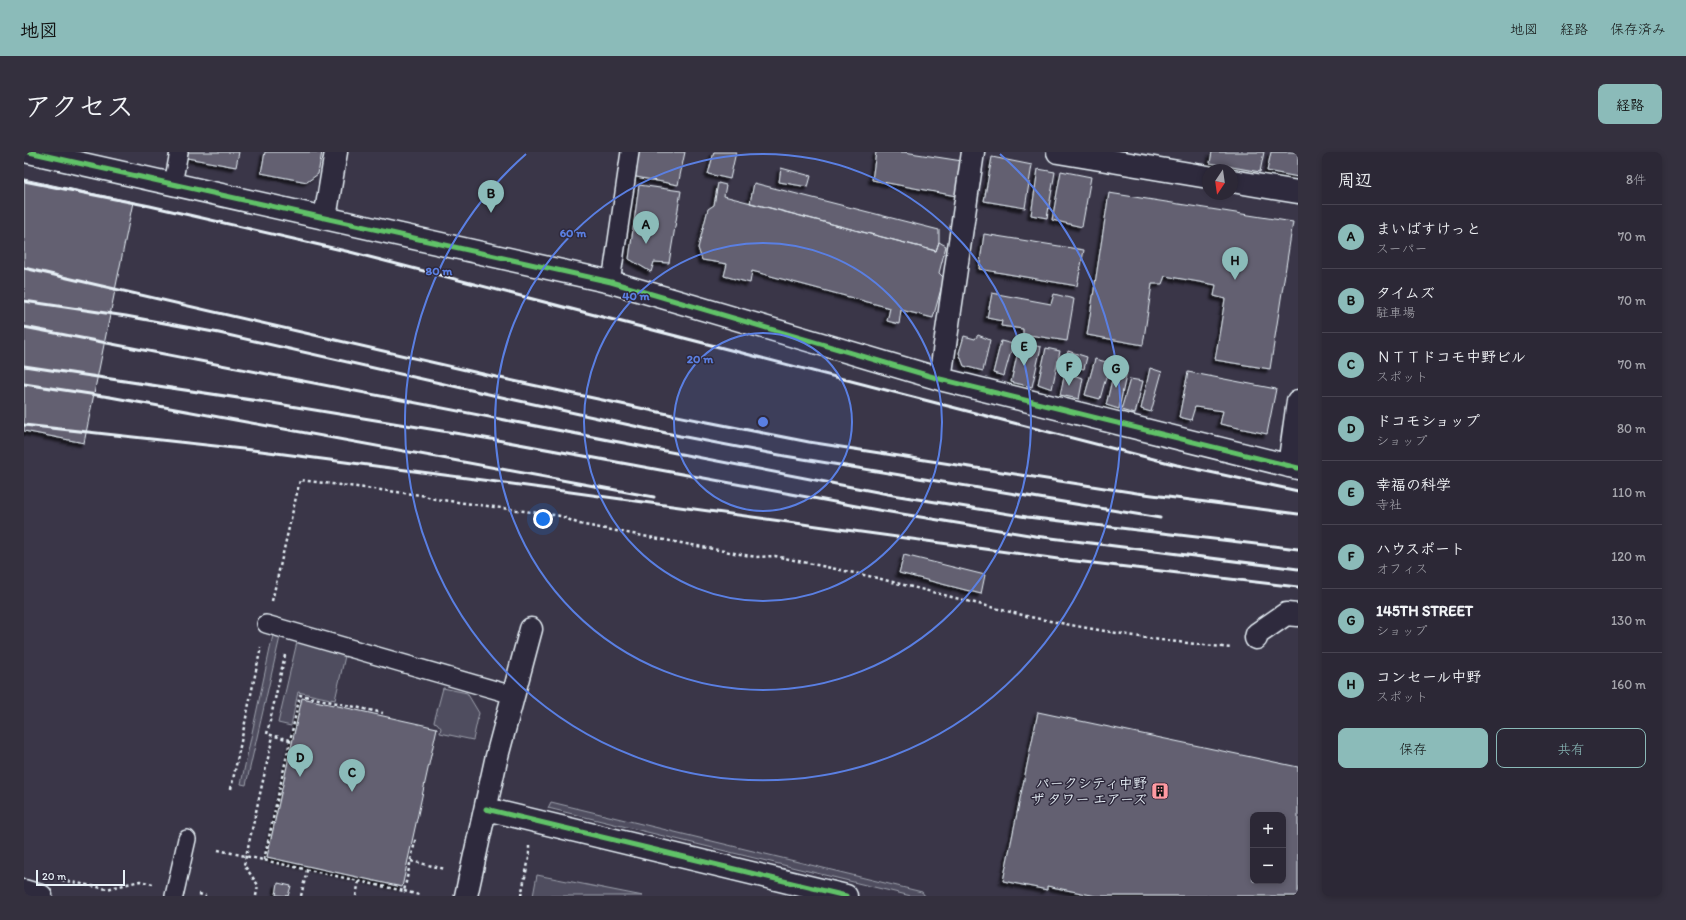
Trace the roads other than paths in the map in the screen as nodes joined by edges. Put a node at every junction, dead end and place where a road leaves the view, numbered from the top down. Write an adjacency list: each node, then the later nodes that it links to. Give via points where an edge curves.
1 (29, 152): 9 (street)
2 (179, 152): 9 (lane)
3 (336, 152): 11 (street)
4 (630, 152): 12 (lane)
5 (973, 152): 13 (street)
6 (1058, 152): 7 (street)
7 (1202, 176)
8 (1238, 182): 10 (street)
9 (173, 184): 11 (street)
10 (1298, 192)
11 (325, 218): 12 (street)
12 (611, 282): 13 (street)
13 (940, 379): 15 (street)
14 (1298, 401): 15 (street)
15 (1293, 467)
16 (1298, 615): 19 (street, via 1286,614 1256,634)
17 (266, 624): 20 (lane)
18 (531, 629): 20 (street)
19 (1256, 638)
20 (513, 695): 21 (street)
21 (486, 809): 26 (street); 27 (street)
22 (187, 839): 24 (lane)
23 (24, 891): 25 (street)
24 (175, 892)
25 (41, 896)
26 (466, 896)
27 (846, 896)

